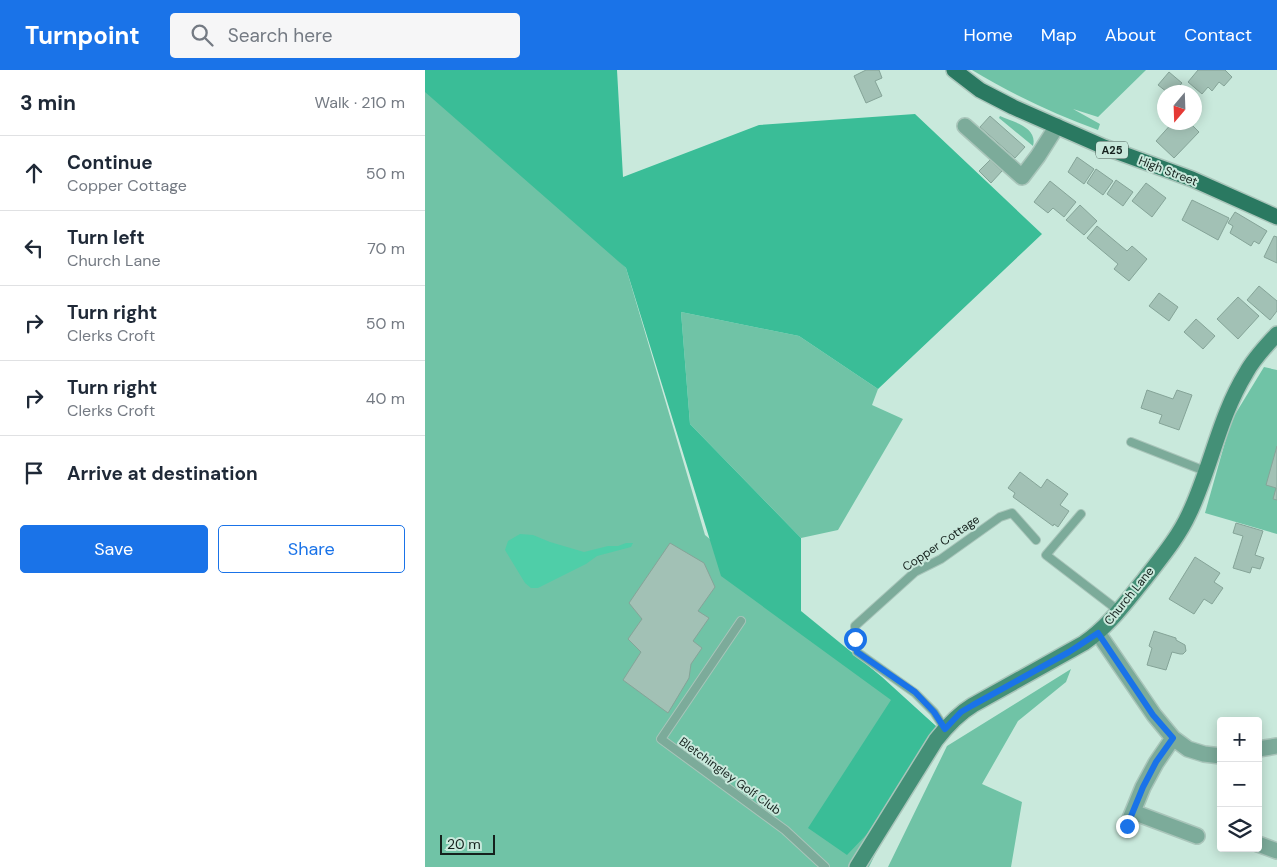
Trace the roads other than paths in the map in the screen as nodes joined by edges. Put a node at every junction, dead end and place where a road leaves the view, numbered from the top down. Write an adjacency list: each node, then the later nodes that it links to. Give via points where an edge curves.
1 (954, 70): 3 (main road, High Street / A25, via 979,90)
2 (965, 126): 3 (street, via 1022,177)
3 (1057, 126): 4 (main road, High Street / A25, via 1192,179)
4 (1277, 217)
5 (1277, 334): 7 (street, Church Lane, via 1246,372 1226,413)
6 (1131, 442): 7 (lane)
7 (1205, 471): 10 (street, Church Lane, via 1188,515 1175,537)
8 (1081, 514): 10 (lane, via 1045,555)
9 (1036, 540): 13 (lane, Copper Cottage, via 1012,513 1000,517 941,559 915,572 855,626 857,652 915,692)
10 (1119, 611): 12 (street, Church Lane)
11 (741, 621): 21 (lane, Bletchingley Golf Club, via 661,739 785,830)
12 (1098, 633): 13 (street, Church Lane, via 967,708); 14 (street, via 1153,715)
13 (945, 729): 22 (street, Church Lane)
14 (1173, 738): 17 (street, via 1188,748); 18 (street, via 1147,779 1130,819)
15 (1277, 746): 16 (street)
16 (1262, 748)
17 (1217, 756)
18 (1197, 836)
19 (1262, 845): 20 (street)
20 (1277, 851)
21 (825, 867)
22 (857, 867)

